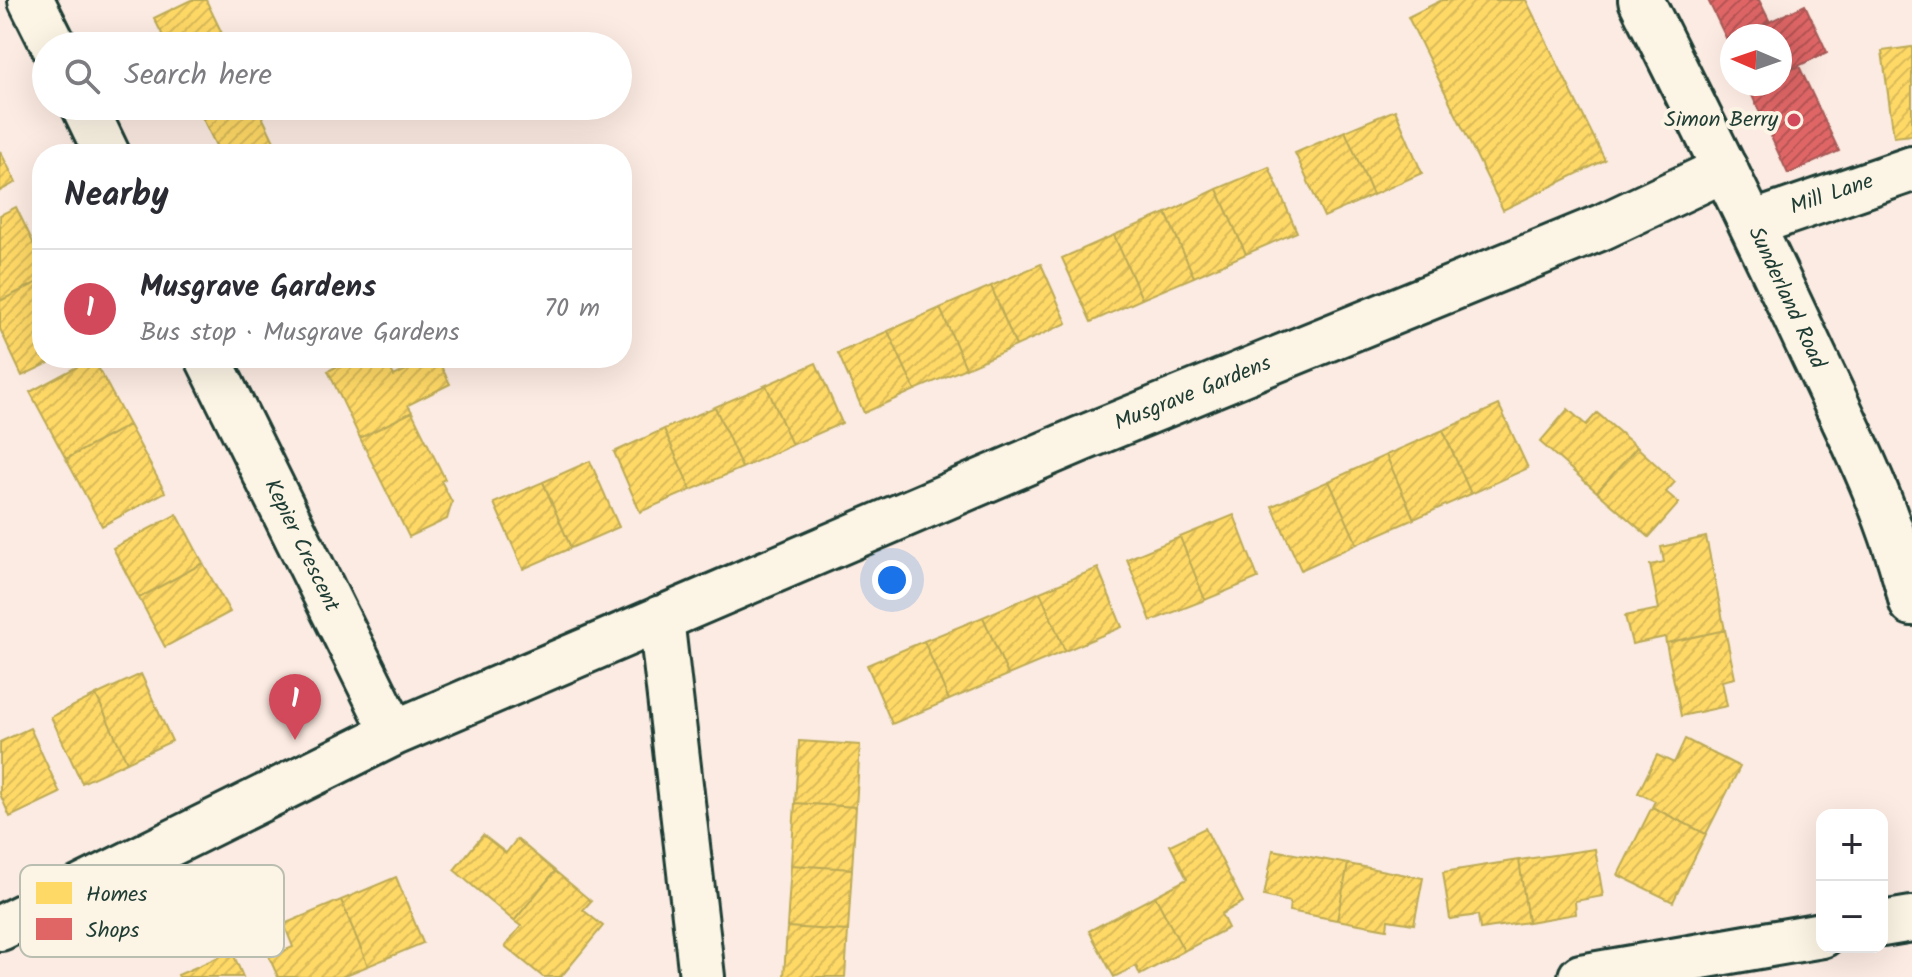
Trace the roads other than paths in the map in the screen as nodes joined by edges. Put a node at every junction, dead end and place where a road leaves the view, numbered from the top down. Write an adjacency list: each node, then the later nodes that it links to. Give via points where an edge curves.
1 (31, 0): 3 (street)
2 (1641, 0): 6 (street, Sunderland Road)
3 (47, 32)
4 (91, 120): 5 (street)
5 (102, 144)
6 (1725, 169): 8 (street, Sunderland Road); 11 (street, Musgrave Gardens, via 1602,227 1081,439)
7 (1912, 169): 8 (street, Mill Lane)
8 (1752, 224): 10 (street, Sunderland Road, via 1879,495)
9 (213, 368): 12 (street, Kepier Crescent)
10 (1912, 603)
11 (661, 618): 12 (street, Musgrave Gardens); 19 (street)
12 (394, 733): 13 (street, Musgrave Gardens)
13 (127, 865)
14 (20, 918): 17 (street, Musgrave Gardens)
15 (1912, 919): 16 (street)
16 (1888, 923)
17 (0, 928)
18 (1816, 936): 20 (street)
19 (702, 977)
20 (1581, 977)

